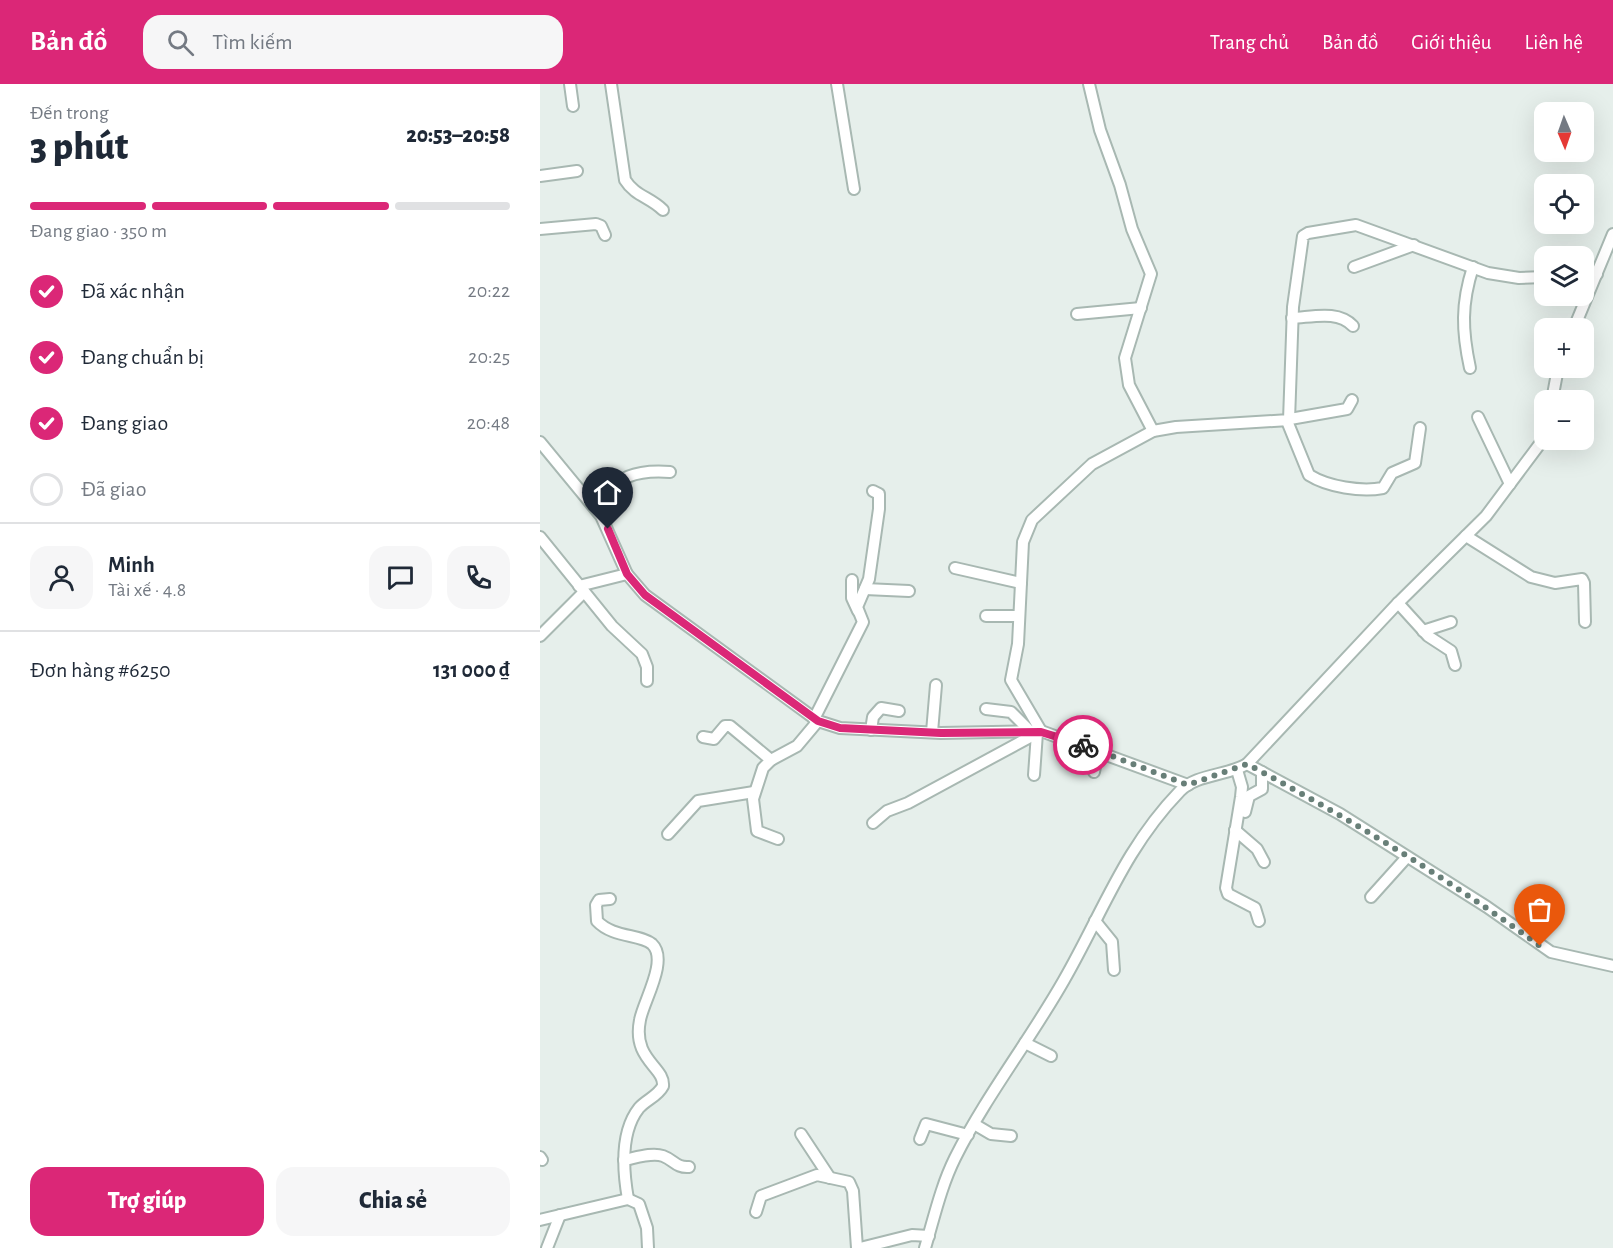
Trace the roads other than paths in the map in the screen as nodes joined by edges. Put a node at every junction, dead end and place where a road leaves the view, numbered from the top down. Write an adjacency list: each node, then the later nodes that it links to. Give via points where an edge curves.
1 (570, 84): 5 (street)
2 (611, 84): 9 (street, via 625,180 632,192 650,197)
3 (837, 84): 8 (street)
4 (1089, 84): 18 (street, via 1132,229 1150,266 1150,283)
5 (573, 106)
6 (577, 171): 7 (street)
7 (540, 176)
8 (854, 189)
9 (663, 210)
10 (540, 229): 11 (street, via 596,224)
11 (605, 235)
12 (1612, 238): 16 (street)
13 (1414, 245): 14 (street); 15 (street); 20 (street, via 1356,225 1308,233 1300,242)
14 (1354, 267)
15 (1473, 267): 17 (street, via 1503,277); 23 (street, via 1464,295)
16 (1597, 274): 21 (street)
17 (1534, 277)
18 (1141, 308): 19 (street); 28 (street, via 1127,344 1125,371)
19 (1077, 314)
20 (1292, 318): 22 (street, via 1334,315 1346,318); 26 (street)
21 (1578, 318)
22 (1353, 326)
23 (1470, 368)
24 (1352, 400): 26 (street, via 1347,409)
25 (1478, 417): 32 (street)
26 (1289, 420): 27 (street, via 1309,475 1369,491 1383,488 1392,473 1414,463); 28 (street)
27 (1419, 428)
28 (1153, 431): 40 (street, via 1092,464 1032,520 1023,542)
29 (540, 442): 34 (street)
30 (1535, 450): 32 (street)
31 (670, 472): 34 (street, via 644,470 614,484)
32 (1510, 484): 35 (street)
33 (873, 490): 42 (street, via 879,494 879,509)
34 (591, 502): 38 (street, via 608,529)
35 (1466, 536): 44 (street); 49 (street, via 1531,577 1555,583 1581,579)
36 (540, 537): 41 (street)
37 (955, 568): 40 (street)
38 (627, 574): 41 (street); 57 (street, via 655,603)
39 (852, 580): 45 (street, via 852,598)
40 (1021, 583): 47 (street)
41 (582, 589): 51 (street); 53 (street, via 612,626 642,654)
42 (865, 590): 43 (street); 45 (street, via 857,604)
43 (909, 591)
44 (1398, 603): 50 (street); 64 (street)
45 (858, 611): 57 (street, via 862,626)
46 (986, 616): 47 (street)
47 (1019, 616): 60 (street, via 1011,680)
48 (1451, 622): 50 (street)
49 (1585, 622)
50 (1423, 631): 52 (street, via 1451,651)
51 (540, 636)
52 (1455, 665)
53 (647, 681)
54 (936, 685): 59 (street)
55 (986, 709): 60 (street, via 1011,712)
56 (899, 711): 58 (street, via 881,708 873,717)
57 (816, 720): 58 (street, via 840,728); 63 (street, via 797,746)
58 (871, 730): 59 (street)
59 (932, 732): 60 (street)
60 (1036, 732): 62 (street); 67 (street); 71 (street, via 887,811)
61 (703, 737): 63 (street, via 714,740 725,726 730,726)
62 (1098, 751): 65 (street); 68 (street)
63 (771, 759): 69 (street)
64 (1242, 767): 66 (street); 68 (street); 72 (street)
65 (1094, 772)
66 (1262, 772): 70 (street, via 1262,789 1248,799); 75 (street, via 1340,814)
67 (1034, 775)
68 (1188, 785): 79 (street, via 1130,853)
69 (754, 792): 73 (street, via 705,797); 74 (street, via 757,831)
70 (1244, 819)
71 (873, 823)
72 (1235, 830): 76 (street, via 1257,849); 80 (street, via 1226,888 1228,894 1255,908)
73 (668, 834)
74 (778, 839)
75 (1407, 857): 77 (street); 81 (street, via 1551,952)
76 (1264, 862)
77 (1371, 897)
78 (610, 899): 90 (street, via 596,904 597,921 613,932 651,943 656,949 657,964 640,1018 639,1034 642,1053 661,1075 663,1086 634,1116)
79 (1095, 921): 82 (street, via 1112,942); 83 (street)
80 (1259, 921)
81 (1613, 966)
82 (1114, 970)
83 (1025, 1043): 84 (street); 85 (street)
84 (1051, 1056)
85 (975, 1125): 87 (street); 88 (street, via 991,1134)
86 (801, 1134): 92 (street)
87 (968, 1136): 89 (street, via 926,1124); 97 (street, via 947,1176)
88 (1011, 1136)
89 (920, 1139)
90 (624, 1160): 91 (street, via 656,1155 676,1166); 93 (street)
91 (689, 1167)
92 (830, 1178): 94 (street, via 813,1175 761,1196); 100 (street, via 852,1185)
93 (628, 1199): 95 (street); 98 (street, via 639,1204)
94 (756, 1212)
95 (560, 1215): 96 (street); 99 (street)
96 (540, 1220)
97 (929, 1236): 100 (street, via 912,1235); 101 (street)
98 (650, 1247)
99 (547, 1248)
100 (859, 1248)
101 (925, 1248)

